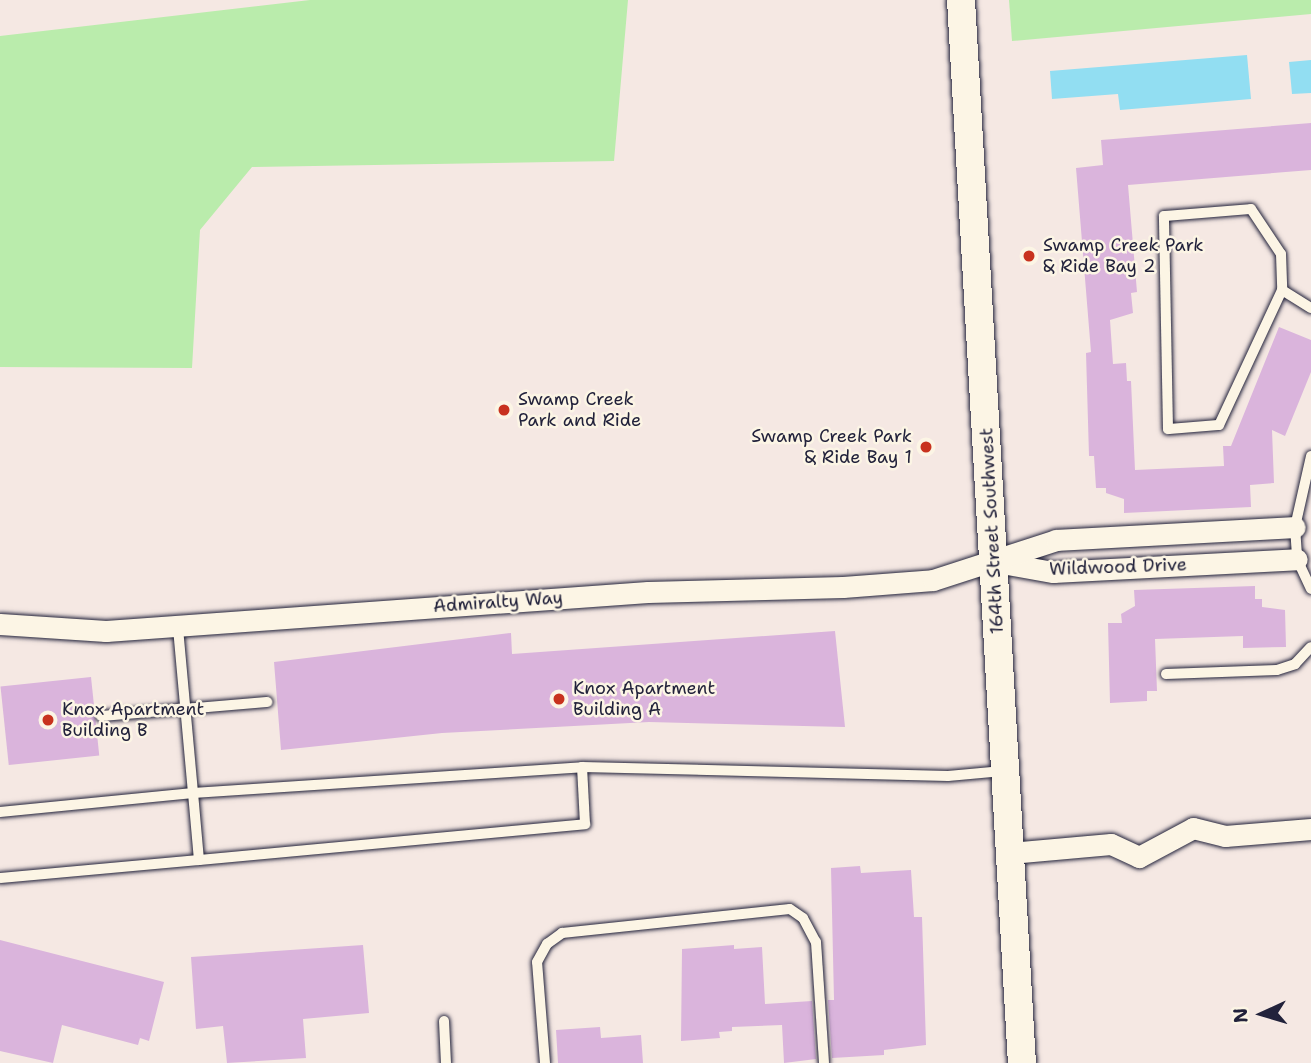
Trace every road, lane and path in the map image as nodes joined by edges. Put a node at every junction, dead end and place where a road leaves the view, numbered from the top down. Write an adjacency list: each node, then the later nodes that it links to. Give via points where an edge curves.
1 (961, 0): 7 (main road, 164th Street Southwest)
2 (1282, 290): 2 (lane, via 1281,254 1251,209 1164,216 1168,429 1219,425); 3 (lane)
3 (1311, 308)
4 (1311, 456): 5 (lane)
5 (1294, 527): 6 (lane); 7 (street, Wildwood Drive, via 1056,540)
6 (1297, 559): 7 (street, Wildwood Drive, via 1052,572); 8 (lane)
7 (993, 561): 10 (street, Admiralty Way, via 933,580 493,601); 17 (main road, 164th Street Southwest)
8 (1311, 589)
9 (0, 624): 10 (street, Admiralty Way, via 106,631)
10 (178, 628): 14 (lane)
11 (1311, 647): 12 (lane, via 1295,664 1277,670)
12 (1166, 674)
13 (267, 702): 14 (lane)
14 (185, 709): 15 (lane); 18 (lane)
15 (101, 716)
16 (582, 767): 17 (lane, via 948,776); 18 (lane); 22 (lane, via 585,824)
17 (1006, 771): 21 (main road, 164th Street Southwest)
18 (193, 793): 19 (lane); 22 (lane)
19 (0, 812)
20 (1311, 829): 21 (street, via 1225,836 1193,828 1139,857 1111,844)
21 (1010, 853): 28 (main road, 164th Street Southwest)
22 (199, 860): 23 (lane)
23 (0, 878)
24 (444, 1021): 25 (lane)
25 (446, 1063)
26 (545, 1063): 27 (lane, via 537,962 547,944 562,933 790,909 803,918 816,942)
27 (824, 1063)
28 (1023, 1063)

